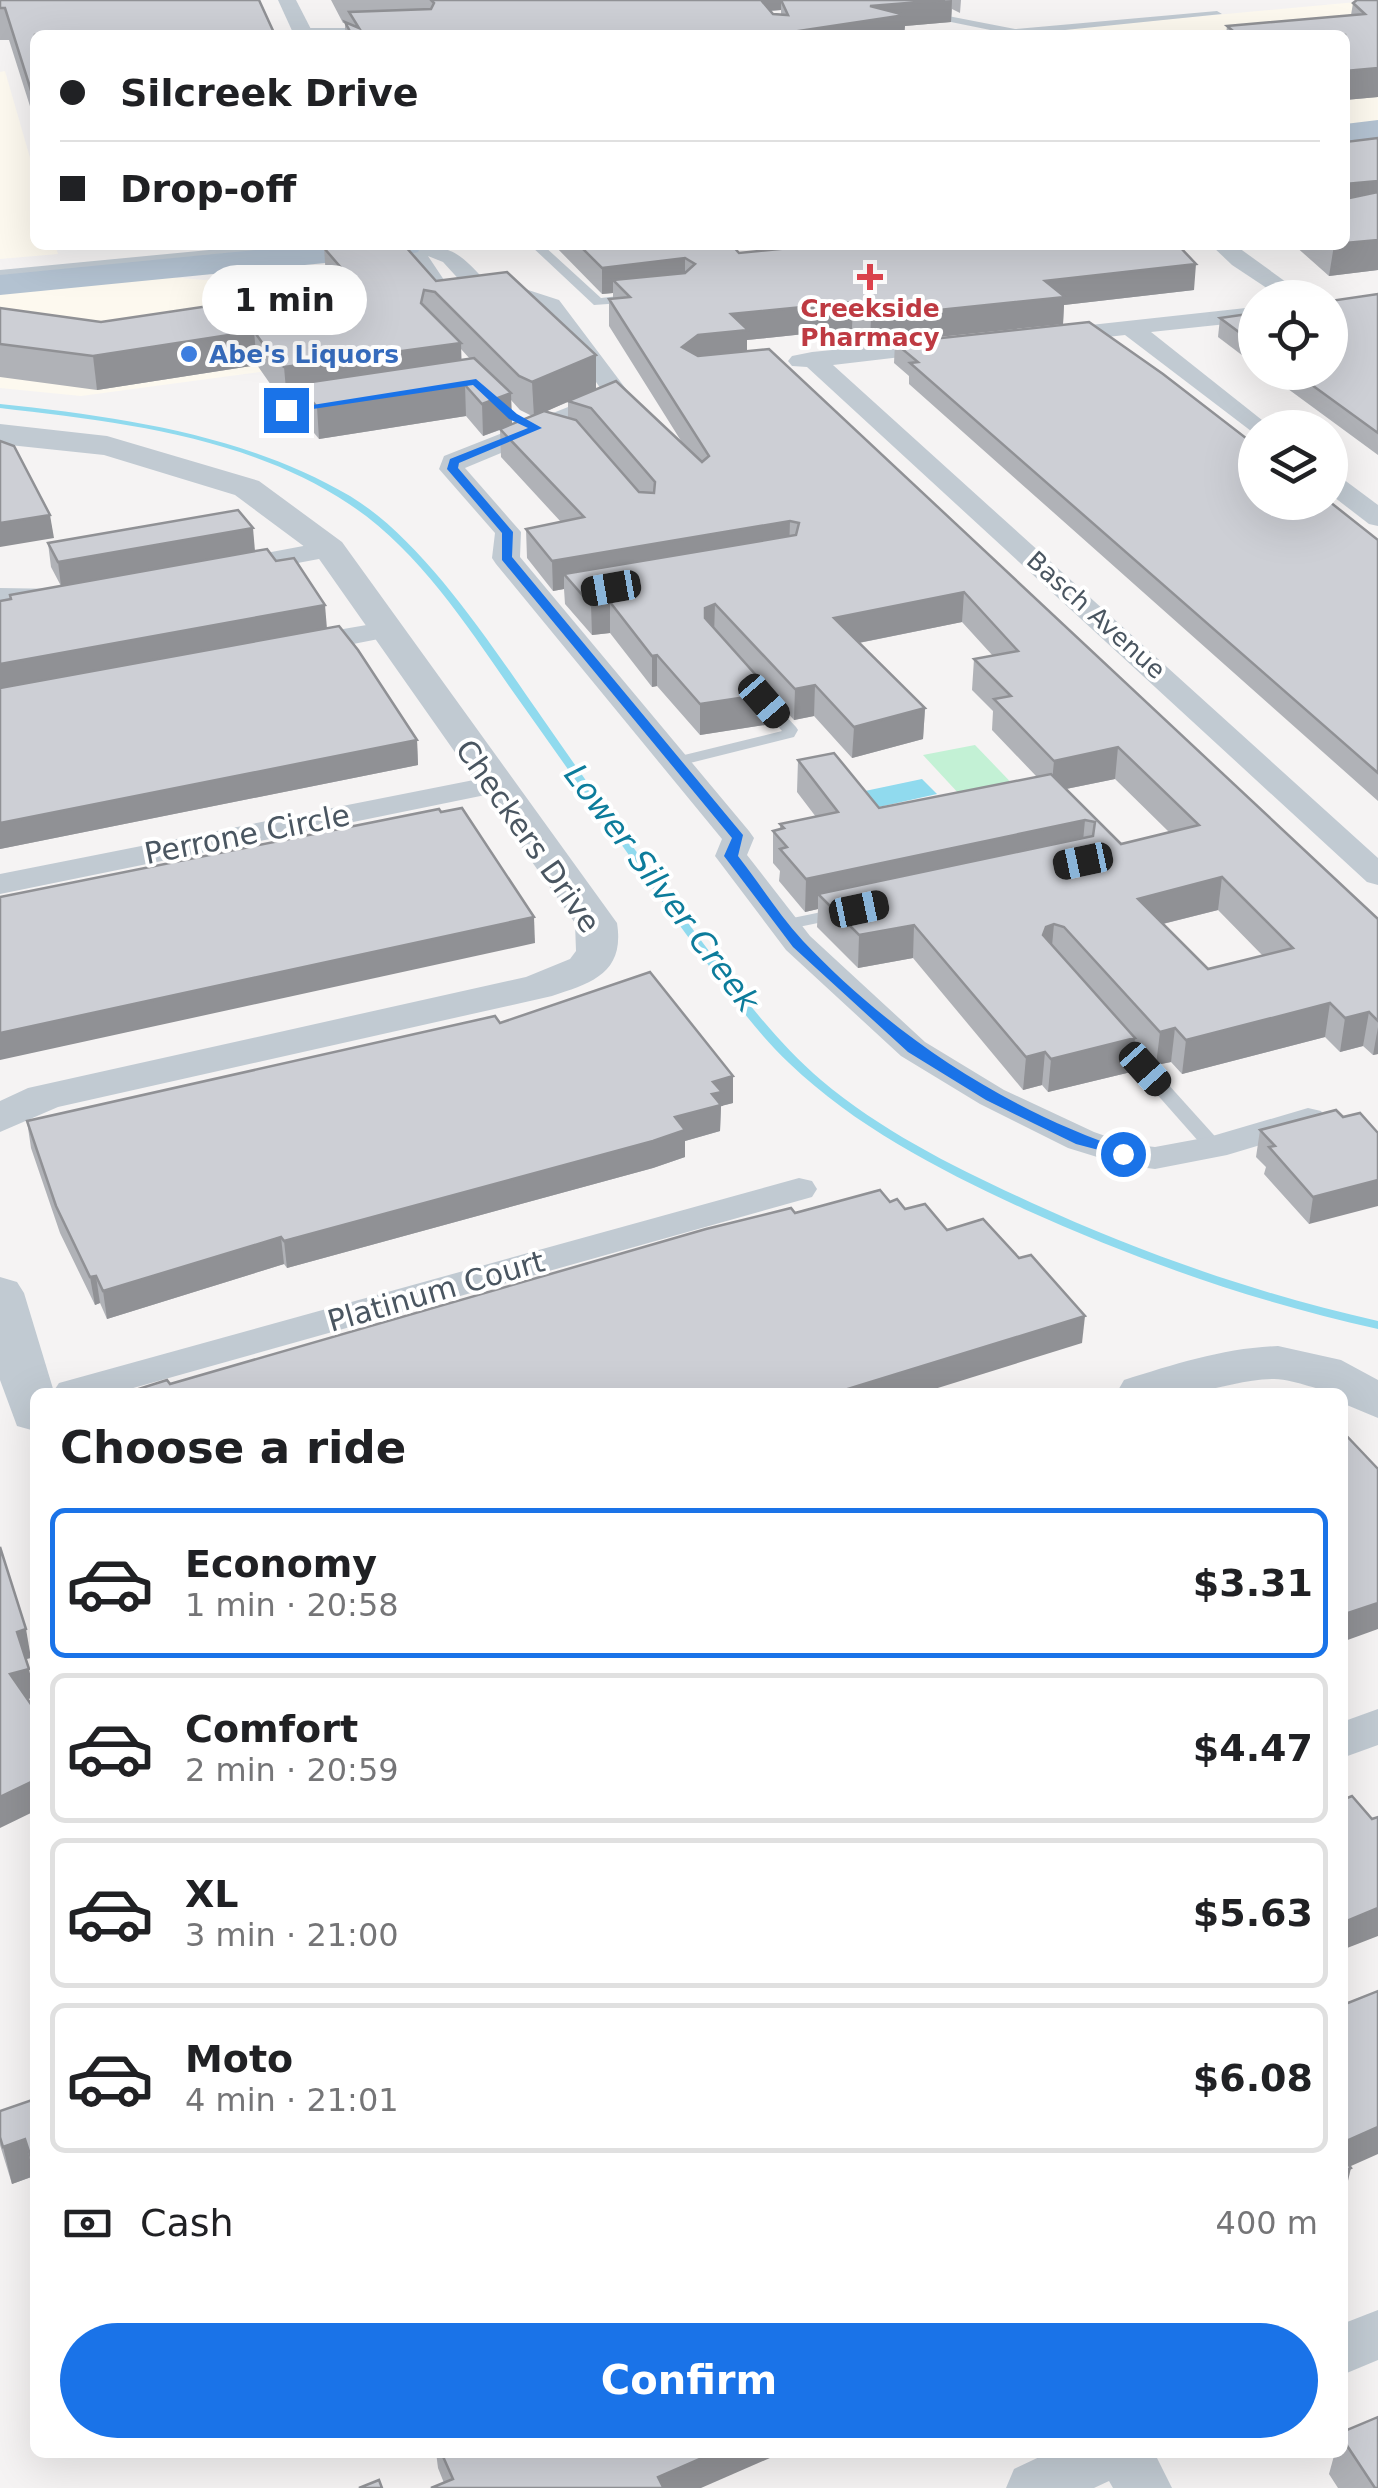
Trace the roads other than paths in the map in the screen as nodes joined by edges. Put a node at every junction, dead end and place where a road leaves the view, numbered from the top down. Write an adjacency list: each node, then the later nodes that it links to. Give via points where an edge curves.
1 (287, 0): 4 (street)
2 (916, 6): 5 (lane, via 932,5 945,18)
3 (1216, 14): 6 (lane)
4 (302, 30)
5 (1003, 30)
6 (1048, 30)
7 (1378, 130): 8 (main road)
8 (1350, 132)
9 (1378, 143): 10 (lane)
10 (1350, 146)
11 (1378, 157): 12 (main road)
12 (1350, 160)
13 (136, 250): 18 (main road)
14 (419, 250): 35 (street, via 416,260 436,285 540,298 551,305 614,389 605,401)
15 (541, 250): 24 (lane, via 598,302)
16 (1227, 250): 19 (street)
17 (286, 251): 20 (lane); 23 (main road); 25 (lane, via 284,286 300,309)
18 (0, 263)
19 (1249, 270): 21 (street); 22 (street)
20 (0, 274)
21 (1249, 280)
22 (1273, 280)
23 (0, 285)
24 (650, 296)
25 (293, 316)
26 (1238, 316): 27 (street)
27 (1130, 328): 28 (street); 34 (street)
28 (1031, 338)
29 (971, 344): 30 (street)
30 (812, 359): 31 (street); 49 (street, Basch Avenue)
31 (774, 364)
32 (343, 402): 33 (lane)
33 (286, 410)
34 (1238, 411)
35 (525, 422): 37 (lane); 47 (street, via 454,461 452,469 508,532 506,558 549,599)
36 (0, 434): 40 (street, Checkers Drive, via 106,446 248,488)
37 (568, 437)
38 (1348, 495): 39 (street)
39 (1378, 518)
40 (330, 548): 41 (street); 44 (street, Checkers Drive)
41 (196, 574)
42 (85, 593): 43 (street, via 48,600)
43 (0, 596)
44 (384, 630): 45 (street); 48 (street, Checkers Drive)
45 (271, 651)
46 (738, 672): 47 (lane, via 788,734)
47 (678, 762): 52 (street, via 738,838 731,856)
48 (494, 785): 50 (street, Perrone Circle); 55 (street, Checkers Drive, via 596,924 601,944 594,961 574,976 44,1097)
49 (1378, 874)
50 (0, 884)
51 (859, 909): 52 (lane)
52 (784, 925): 56 (street, via 913,1049 992,1097 1123,1154 1156,1158)
53 (1102, 1022): 56 (lane)
54 (1330, 1112): 56 (street)
55 (0, 1118)
56 (1214, 1146)
57 (799, 1189): 60 (street, Platinum Court)
58 (0, 1292): 59 (street)
59 (38, 1388)
60 (97, 1388)
61 (1155, 1388): 62 (street, via 1271,1362 1321,1371)
62 (1378, 1401)
63 (1378, 1726): 64 (street)
64 (1348, 1738)
65 (1378, 2334): 66 (street)
66 (1348, 2347)
67 (1098, 2458): 69 (street)
68 (1127, 2458): 70 (street)
69 (1034, 2488)
70 (1144, 2488)

